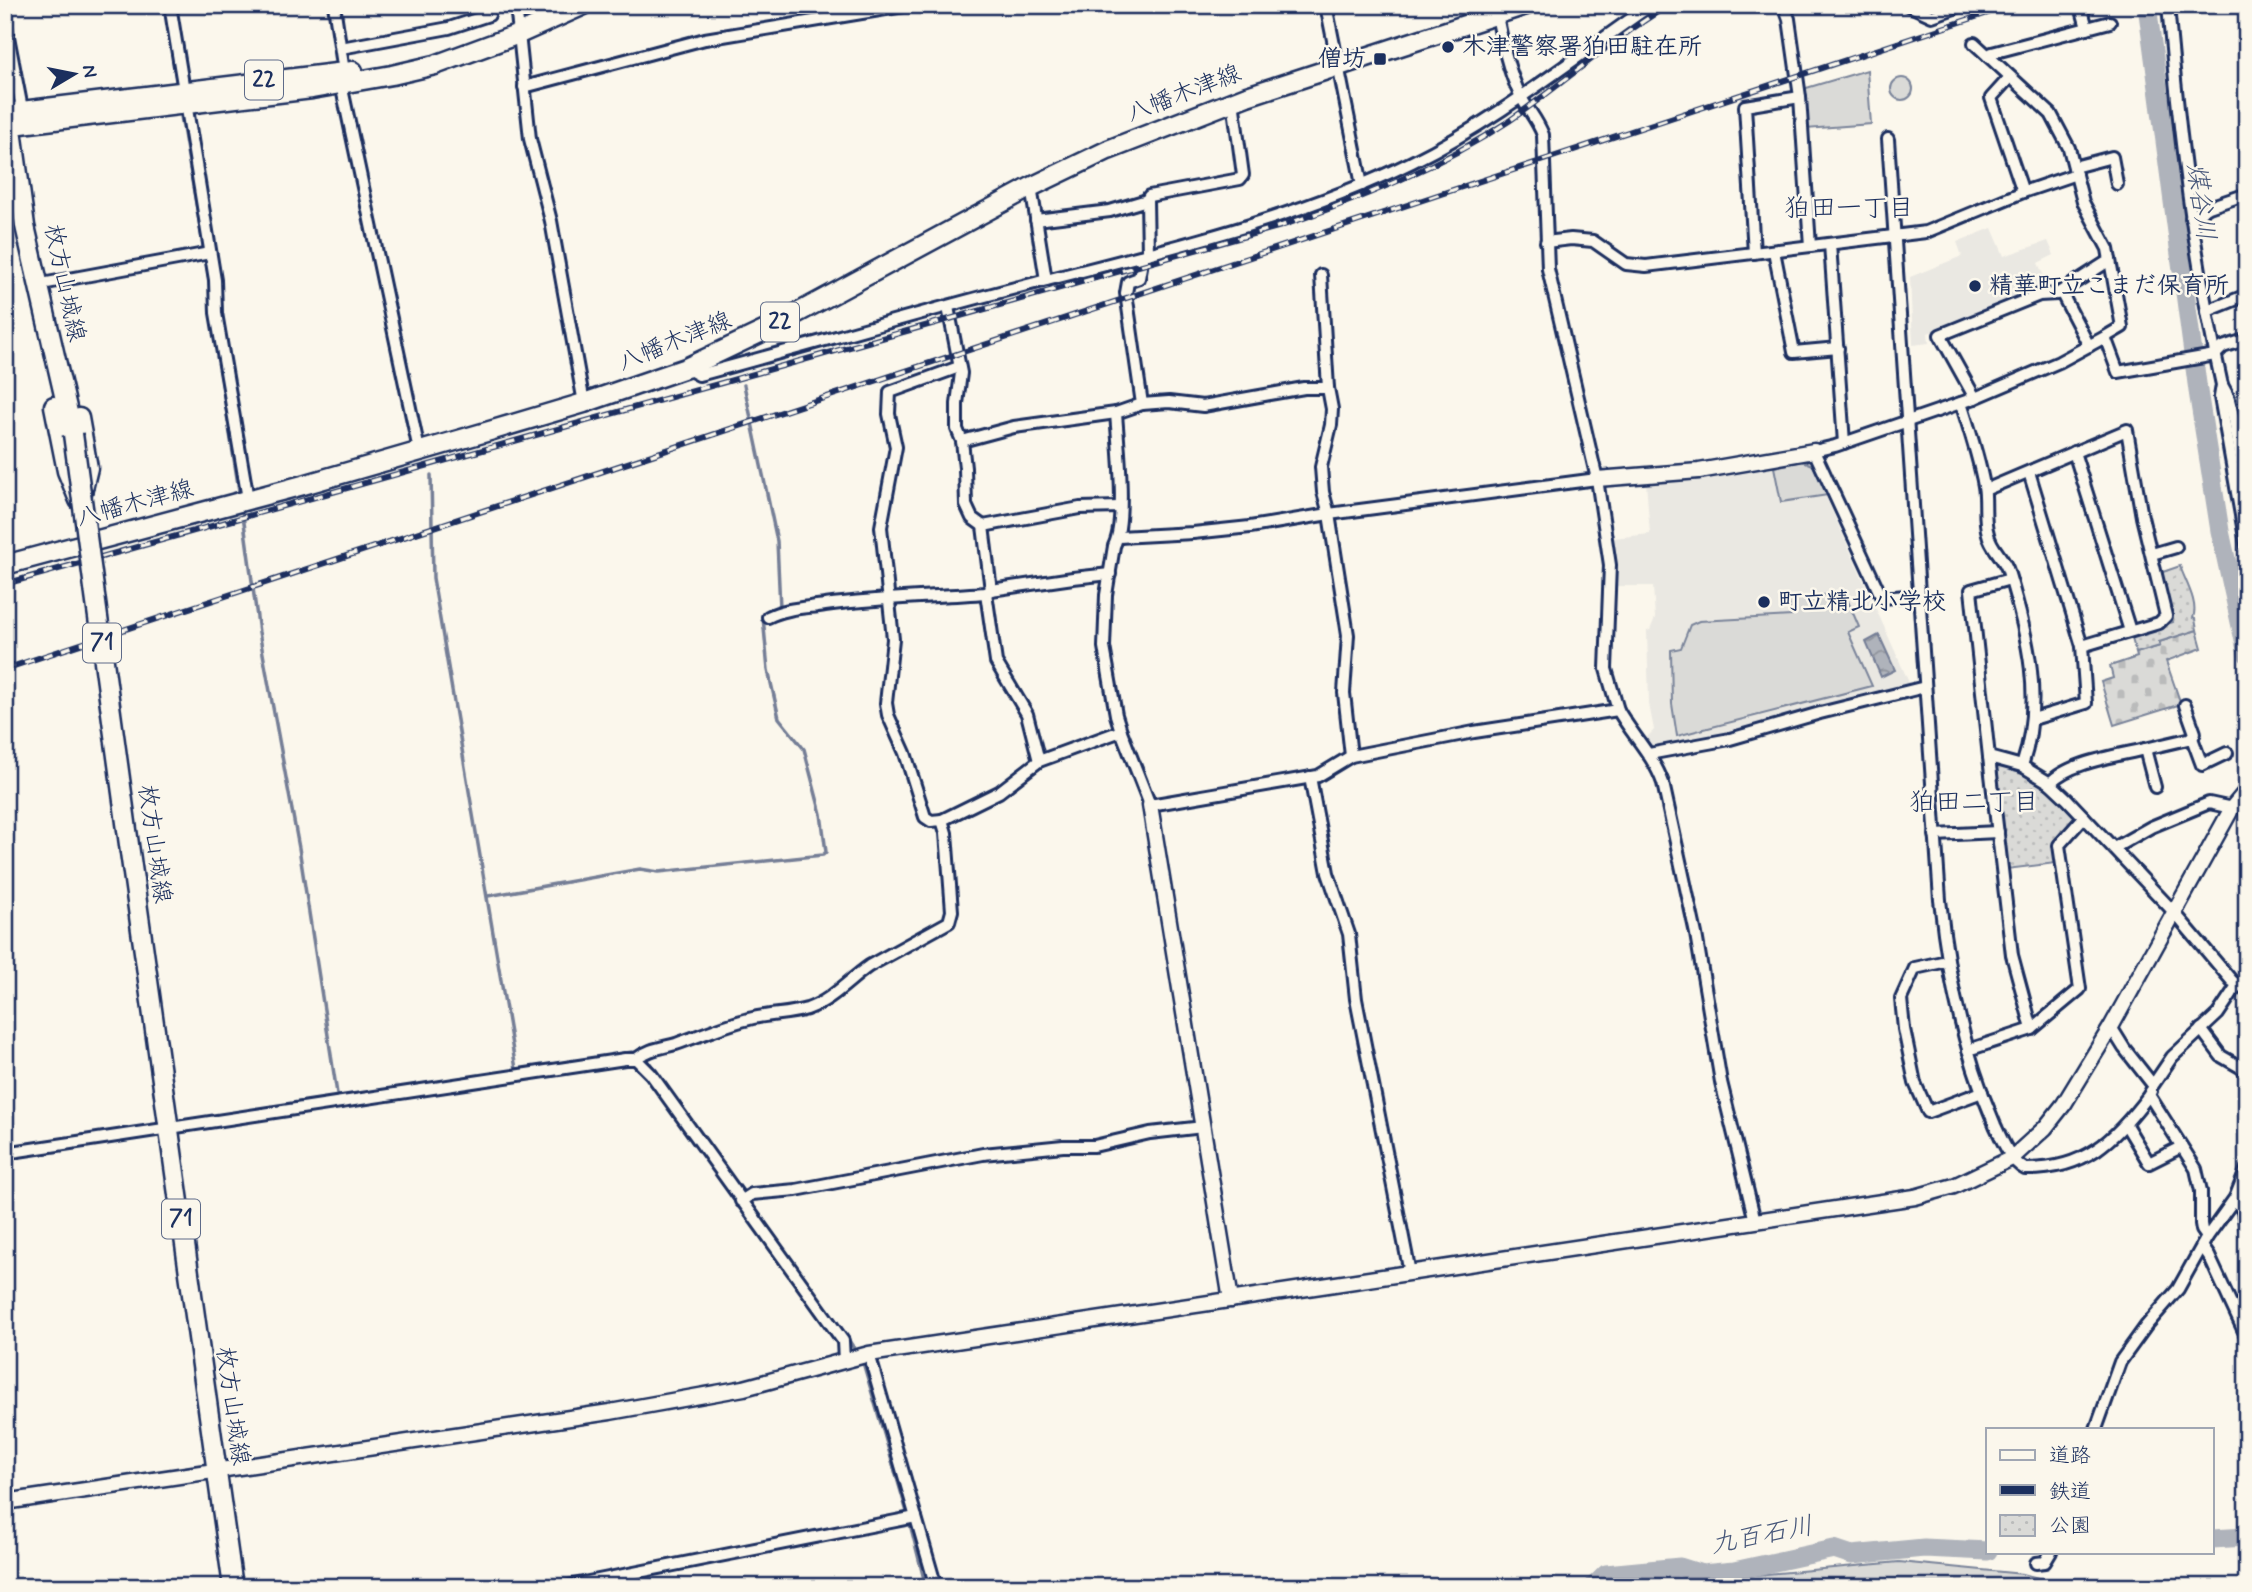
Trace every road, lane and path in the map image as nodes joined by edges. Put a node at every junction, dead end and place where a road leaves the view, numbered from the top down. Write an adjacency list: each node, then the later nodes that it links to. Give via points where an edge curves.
1 (170, 5): 28 (street)
2 (334, 5): 22 (street)
3 (492, 5): 22 (street, via 489,15 449,28)
4 (516, 5): 20 (street)
5 (572, 5): 20 (main road, 22)
6 (584, 5): 20 (main road, 22)
7 (910, 5): 27 (street, via 705,39)
8 (1326, 5): 24 (street)
9 (1526, 5): 15 (main road, 八幡木津線 / 22)
10 (1651, 5): 30 (street)
11 (1784, 5): 29 (street)
12 (1963, 5): 14 (street, via 1932,16)
13 (2168, 5): 41 (street)
14 (1910, 6)
15 (1496, 10): 24 (main road, 八幡木津線 / 22); 30 (street)
16 (2082, 10): 19 (street)
17 (5, 21): 32 (street)
18 (2110, 22): 19 (street)
19 (2087, 28): 23 (street)
20 (518, 31): 26 (main road, 22, via 436,57); 27 (street)
21 (1974, 43): 23 (street)
22 (341, 48): 26 (street)
23 (1987, 57): 25 (street)
24 (1338, 66): 31 (main road, 八幡木津線 / 22); 36 (street)
25 (2010, 77): 34 (street, via 2051,114); 38 (street, via 1991,97)
26 (343, 78): 28 (main road, 22); 77 (street)
27 (524, 87): 70 (street, via 530,139 551,220)
28 (186, 97): 32 (main road, 22); 49 (street)
29 (1800, 97): 47 (street); 50 (street, via 1745,106)
30 (1521, 98): 36 (street, via 1447,144); 45 (street, via 1543,135)
31 (1234, 102): 37 (main road, 八幡木津線 / 22, via 1127,142); 40 (street, via 1240,179)
32 (13, 118): 43 (main road, 枚方山城線 / 71)
33 (1888, 139): 44 (street)
34 (2075, 170): 35 (street, via 2112,157); 38 (street); 52 (street)
35 (2117, 184)
36 (1362, 185): 51 (street)
37 (1031, 187): 42 (street); 66 (main road, 八幡木津線 / 22, via 766,330)
38 (2023, 192): 44 (street, via 1931,231)
39 (2247, 194): 41 (street)
40 (1147, 200): 42 (street, via 1110,211); 51 (street)
41 (2191, 218): 59 (street)
42 (1036, 220): 54 (street)
43 (25, 226): 55 (main road, 71); 85 (main road, 71, via 41,351 67,471); 140 (main road, 枚方山城線 / 71, bridge, via 73,435)
44 (1895, 236): 46 (street); 74 (street)
45 (1546, 242): 50 (street, via 1593,241 1626,264 1646,266); 81 (street, via 1548,269)
46 (1830, 244): 47 (street); 63 (street)
47 (1810, 246): 48 (street)
48 (1774, 251): 50 (street); 63 (street, via 1794,352)
49 (211, 253): 55 (street); 84 (street, via 216,313)
50 (1754, 253)
51 (1146, 255): 54 (street); 72 (street, via 1139,278 1128,282 1126,293)
52 (2110, 260): 56 (street); 60 (street, via 2122,327)
53 (1321, 275): 68 (street)
54 (1046, 280): 58 (street)
55 (47, 284): 85 (main road, 71, via 88,468)
56 (2061, 292): 62 (street); 69 (street, via 2039,295 1940,335)
57 (2247, 295): 59 (street)
58 (948, 307): 65 (street); 66 (street, via 699,375)
59 (2207, 311): 64 (street)
60 (2105, 337): 62 (street); 64 (street, via 2118,373)
61 (2247, 339): 64 (street)
62 (2089, 346): 69 (street)
63 (1838, 348): 76 (street)
64 (2212, 355): 67 (street)
65 (960, 367): 75 (street, via 957,429); 99 (street, via 890,392 888,414 896,456 881,527)
66 (686, 368): 70 (main road, 八幡木津線 / 22)
67 (2222, 385): 83 (street, via 2234,419); 92 (street, via 2220,397)
68 (1328, 388): 72 (street, via 1203,406); 87 (street, via 1331,425 1321,467)
69 (1975, 398): 71 (street)
70 (584, 403): 77 (main road, 八幡木津線 / 22)
71 (1961, 403): 74 (street); 82 (street)
72 (1142, 404): 73 (street)
73 (1116, 413): 75 (street, via 1014,427); 86 (street)
74 (1907, 421): 76 (street); 98 (street)
75 (962, 441): 88 (street, via 966,505 972,519)
76 (1844, 443): 78 (street)
77 (419, 450): 84 (main road, 八幡木津線 / 22)
78 (1814, 451): 81 (street, via 1699,471); 98 (street, via 1882,598)
79 (2074, 452): 80 (street); 93 (street, via 2127,430); 101 (street)
80 (2029, 472): 82 (street); 102 (street)
81 (1597, 479): 87 (street); 105 (street, via 1610,565 1606,668)
82 (1985, 490): 96 (street, via 1987,532)
83 (2247, 498)
84 (248, 499): 90 (main road, 八幡木津線 / 22)
85 (80, 502): 90 (main road, 71)
86 (1120, 507): 88 (street, via 1080,508); 89 (street)
87 (1329, 514): 89 (street, via 1205,532); 112 (street, via 1348,635 1345,693)
88 (983, 526): 97 (street)
89 (1118, 537): 95 (street)
90 (86, 542): 94 (main road, 八幡木津線 / 22)
91 (2176, 547): 93 (street)
92 (2247, 549)
93 (2152, 554): 101 (street, via 2166,616 2159,623)
94 (5, 565)
95 (1110, 574): 97 (street); 107 (street, via 1104,648)
96 (2010, 579): 106 (street, via 2027,634); 113 (street, via 1971,590)
97 (989, 592): 99 (street); 114 (street, via 996,662 1027,714)
98 (1919, 595): 103 (street)
99 (890, 598): 100 (street, via 779,611); 123 (street, via 893,639 888,715 925,817)
100 (768, 617)
101 (2130, 631): 102 (street)
102 (2082, 646): 106 (street, via 2087,703)
103 (1925, 687): 111 (street, via 1730,739); 125 (street)
104 (2185, 705): 108 (street, via 2195,733)
105 (1618, 710): 111 (street); 112 (street)
106 (2033, 719): 115 (street)
107 (1121, 731): 114 (street); 120 (street)
108 (2192, 738): 109 (street); 110 (street, via 2202,765)
109 (2145, 749): 117 (street, via 2059,774); 118 (street)
110 (2227, 753)
111 (1649, 754): 147 (street, via 1666,793 1721,1082)
112 (1351, 756): 116 (street)
113 (1989, 757): 115 (street); 124 (street)
114 (1039, 761): 123 (street, via 999,792)
115 (2022, 766): 117 (street)
116 (1310, 777): 120 (street); 150 (street, via 1328,873 1349,934 1356,999)
117 (2050, 783): 122 (street)
118 (2155, 787)
119 (2245, 797): 121 (street)
120 (1150, 805): 139 (street)
121 (2232, 808): 126 (street, via 2209,803); 127 (street)
122 (2084, 817): 126 (street); 131 (street, via 2059,845 2080,989)
123 (942, 820): 134 (street, via 952,911 949,922 869,966 848,985 808,1008 714,1028)
124 (1998, 832): 125 (street); 131 (street, via 2012,955)
125 (1935, 835): 128 (street)
126 (2114, 848): 127 (street)
127 (2173, 911): 129 (street); 130 (street)
128 (1947, 961): 133 (street); 137 (street, via 1915,968 1901,999 1915,1083 1928,1112)
129 (2242, 987): 132 (street)
130 (2111, 1027): 136 (street); 143 (street, via 2064,1104)
131 (2032, 1029): 133 (street)
132 (2201, 1029): 135 (street, via 2221,1056); 136 (street, via 2172,1057)
133 (1968, 1050): 137 (street)
134 (636, 1059): 140 (street); 146 (street)
135 (2247, 1071)
136 (2151, 1090): 138 (street); 141 (street)
137 (1982, 1092): 143 (street)
138 (2126, 1125): 141 (street, via 2149,1163); 143 (street, via 2078,1161 2028,1170)
139 (1203, 1127): 146 (street, via 1094,1146 983,1154 796,1190 752,1194); 151 (street)
140 (169, 1128): 142 (street); 156 (main road, 枚方山城線 / 71)
141 (2181, 1147): 149 (street, via 2200,1180)
142 (5, 1153)
143 (2012, 1158): 147 (street, via 1932,1193)
144 (2247, 1168): 145 (street)
145 (2235, 1198): 148 (street, via 2244,1211); 149 (street)
146 (741, 1201): 154 (street, via 843,1341)
147 (1755, 1221): 150 (street)
148 (2247, 1237)
149 (2204, 1241): 152 (street); 155 (street, via 2178,1289 2120,1362)
150 (1410, 1273): 151 (street)
151 (1231, 1300): 153 (street)
152 (2247, 1336)
153 (869, 1354): 154 (street); 158 (street)
154 (844, 1361): 156 (street, via 744,1388)
155 (2096, 1428)
156 (216, 1472): 157 (street); 159 (main road, 枚方山城線 / 71)
157 (5, 1502)
158 (916, 1517): 160 (street); 161 (street)
159 (233, 1587)
160 (563, 1587)
161 (936, 1587)

